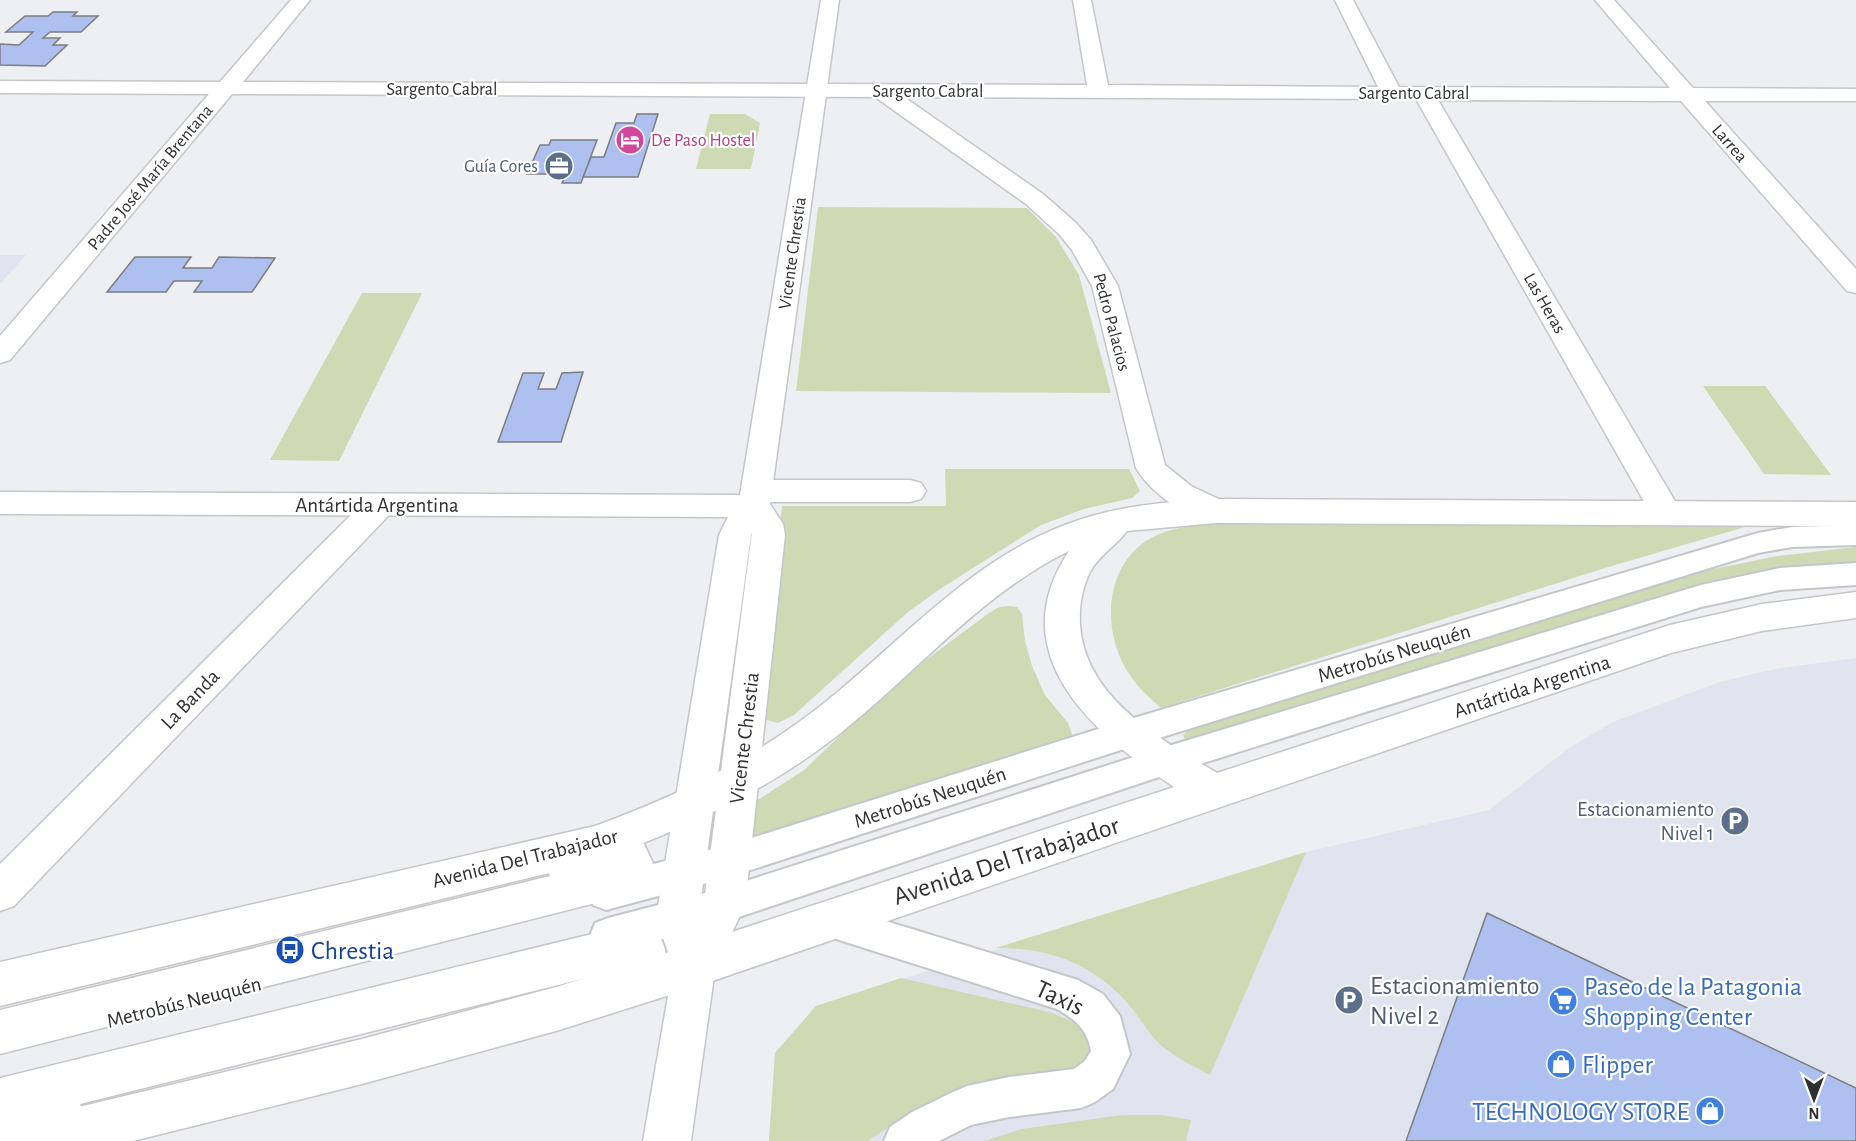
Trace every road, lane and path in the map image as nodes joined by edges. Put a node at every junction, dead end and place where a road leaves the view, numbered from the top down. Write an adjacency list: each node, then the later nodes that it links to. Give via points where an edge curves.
1 (301, 0): 7 (street, Padre José María Brentana)
2 (830, 0): 8 (street, Vicente Chrestia)
3 (1082, 0): 10 (street)
4 (1344, 0): 11 (street)
5 (1604, 0): 13 (street, Larrea)
6 (0, 87): 7 (street, Sargento Cabral)
7 (226, 88): 8 (street, Sargento Cabral); 16 (street, Padre José María Brentana)
8 (816, 90): 9 (street, Sargento Cabral); 18 (street, Vicente Chrestia)
9 (880, 91): 10 (street, Sargento Cabral); 21 (street, Pedro Palacios, via 1026,190 1086,249 1105,286 1151,468 1168,488)
10 (1099, 92): 11 (street, Sargento Cabral)
11 (1392, 93): 12 (street, Sargento Cabral)
12 (1424, 93): 13 (street, Sargento Cabral); 22 (street, Las Heras)
13 (1687, 94): 14 (street, Sargento Cabral); 15 (street, Larrea)
14 (1856, 95)
15 (1856, 285)
16 (0, 354)
17 (910, 492): 18 (street, Antártida Argentina)
18 (756, 499): 20 (street, Antártida Argentina); 30 (street, Vicente Chrestia, via 769,535); 32 (street, Vicente Chrestia, via 735,535)
19 (0, 503): 20 (street, Antártida Argentina)
20 (380, 505): 35 (street, La Banda)
21 (1216, 511): 22 (street); 24 (street, Avenida Del Trabajador, via 1166,513)
22 (1666, 513): 23 (street)
23 (1856, 514)
24 (1118, 521): 28 (street, via 1082,558 1063,602 1061,629 1068,658 1082,685); 30 (street, Avenida Del Trabajador, via 1037,552 1000,577 830,720)
25 (1856, 535): 28 (lane, Metrobús Neuquén, via 1792,537 1758,543)
26 (1856, 574): 29 (lane, Metrobús Neuquén, via 1780,579 1701,596)
27 (1856, 605): 31 (street, Antártida Argentina, via 1724,624 1670,639)
28 (1127, 734): 29 (street); 33 (lane, Metrobús Neuquén)
29 (1164, 761): 31 (street); 36 (lane, Metrobús Neuquén)
30 (739, 781): 32 (street, Avenida Del Trabajador); 33 (street, Vicente Chrestia)
31 (1213, 791): 38 (street, Avenida Del Trabajador)
32 (694, 803): 34 (street, Vicente Chrestia); 40 (street, Avenida Del Trabajador, via 595,844)
33 (729, 861): 34 (lane, Metrobús Neuquén); 36 (street, Vicente Chrestia)
34 (684, 874): 37 (street, Vicente Chrestia); 43 (lane, Metrobús Neuquén)
35 (0, 892)
36 (724, 905): 37 (lane, Metrobús Neuquén); 39 (street, Vicente Chrestia)
37 (677, 918): 39 (street, Vicente Chrestia); 44 (lane, Metrobús Neuquén)
38 (827, 920): 39 (street, Avenida Del Trabajador); 49 (lane, Taxis, via 1065,993 1090,1007 1106,1030 1111,1054 1099,1075 1081,1088 967,1106)
39 (694, 967): 47 (street, Avenida Del Trabajador, via 476,1032); 48 (street, Vicente Chrestia)
40 (0, 984)
41 (0, 1003): 42 (street, via 621,853 633,863 623,878)
42 (0, 1032)
43 (0, 1050)
44 (0, 1086)
45 (0, 1101): 46 (street, via 633,945 639,945 646,954 641,967 635,970)
46 (0, 1131)
47 (37, 1141)
48 (667, 1141)
49 (904, 1141)

